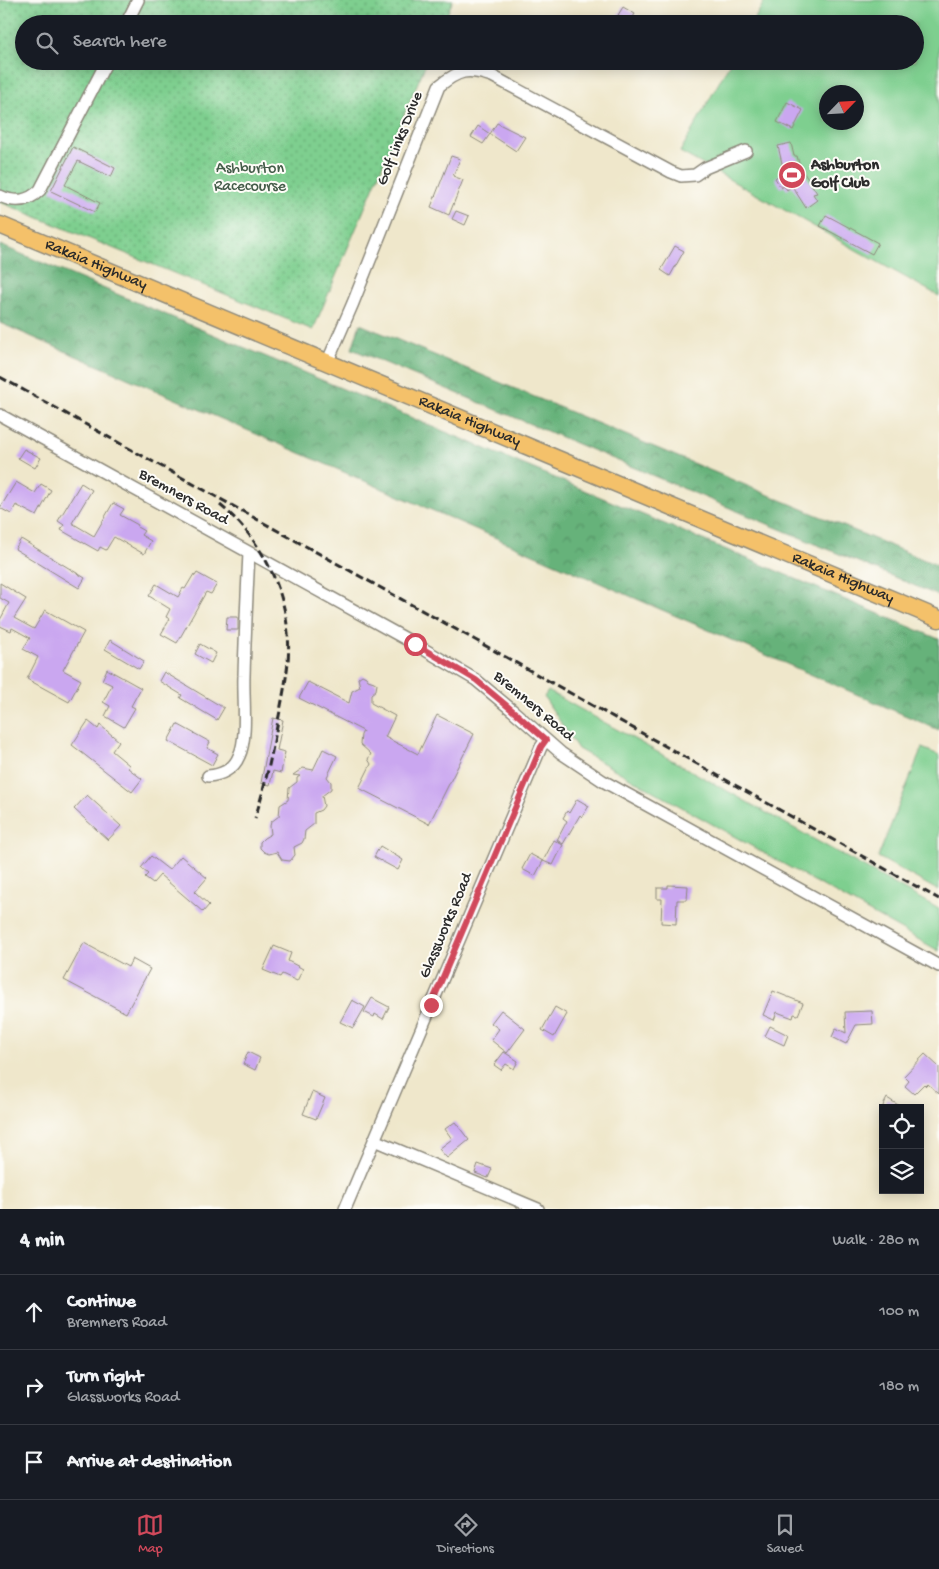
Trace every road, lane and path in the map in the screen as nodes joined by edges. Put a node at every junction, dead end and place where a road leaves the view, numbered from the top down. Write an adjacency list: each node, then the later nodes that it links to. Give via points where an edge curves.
1 (138, 0): 2 (street)
2 (130, 15)
3 (102, 70): 5 (street, via 40,190 24,200)
4 (746, 151): 7 (street, Golf Links Drive, via 695,175 681,176 492,76 473,70 453,75 439,86)
5 (0, 196)
6 (0, 225): 7 (highway, Rakaia Highway)
7 (327, 363): 10 (highway, Rakaia Highway)
8 (0, 415): 9 (street, Bremners Road)
9 (248, 553): 11 (street, Bremners Road, via 476,680); 12 (street, via 244,738 239,758 229,769)
10 (939, 619)
11 (546, 740): 13 (street, Bremners Road, via 603,781); 14 (street, Glassworks Road)
12 (208, 776)
13 (939, 966)
14 (374, 1140): 15 (street, Glassworks Road); 16 (street)
15 (344, 1209)
16 (538, 1209)

